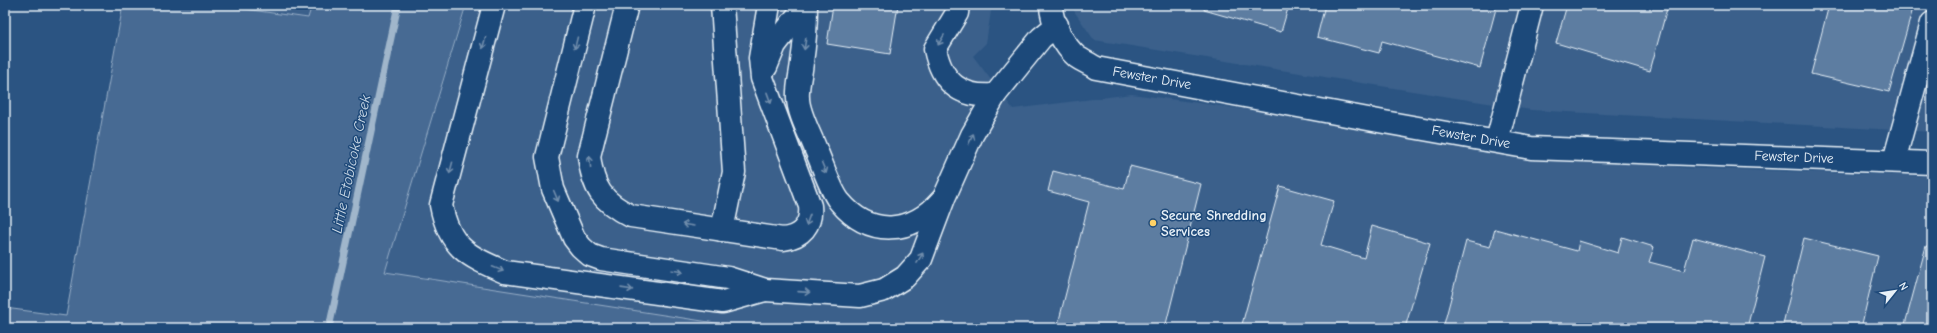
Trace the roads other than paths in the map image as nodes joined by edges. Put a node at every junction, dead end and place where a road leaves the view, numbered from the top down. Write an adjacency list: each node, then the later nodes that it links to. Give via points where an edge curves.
1 (494, 5): 18 (street, one-way to 18, via 441,205 444,223 453,240 466,253 504,272 723,302)
2 (585, 5): 18 (street, one-way to 18, via 547,157 553,189 574,238 590,255 601,259 728,278)
3 (628, 5): 17 (street, one-way to 3, via 632,216 614,208 600,194 591,176 589,156)
4 (722, 5): 17 (street, via 734,172)
5 (769, 5): 11 (street, via 760,58)
6 (806, 5): 11 (street, via 775,45); 16 (street, one-way to 16, via 806,34 797,99 838,201 853,216 872,225 892,228 912,224 930,214)
7 (958, 5): 12 (street, one-way to 12, via 957,13 935,49 938,63 945,76 961,90 981,96)
8 (1532, 5): 13 (street)
9 (1054, 15): 12 (street, via 1041,38); 13 (street, Fewster Drive, via 1064,40 1077,56 1096,68)
10 (1932, 23): 14 (street)
11 (762, 78): 17 (street, one-way to 17, via 810,206 808,222 798,235 783,239)
12 (995, 95): 16 (street, one-way to 12, via 972,135)
13 (1497, 142): 14 (street, Fewster Drive, via 1531,148)
14 (1894, 161): 15 (street, Fewster Drive)
15 (1932, 163)
16 (944, 198): 18 (street, one-way to 16, via 860,296 884,290 905,278 921,259)
17 (722, 230)
18 (765, 290)

